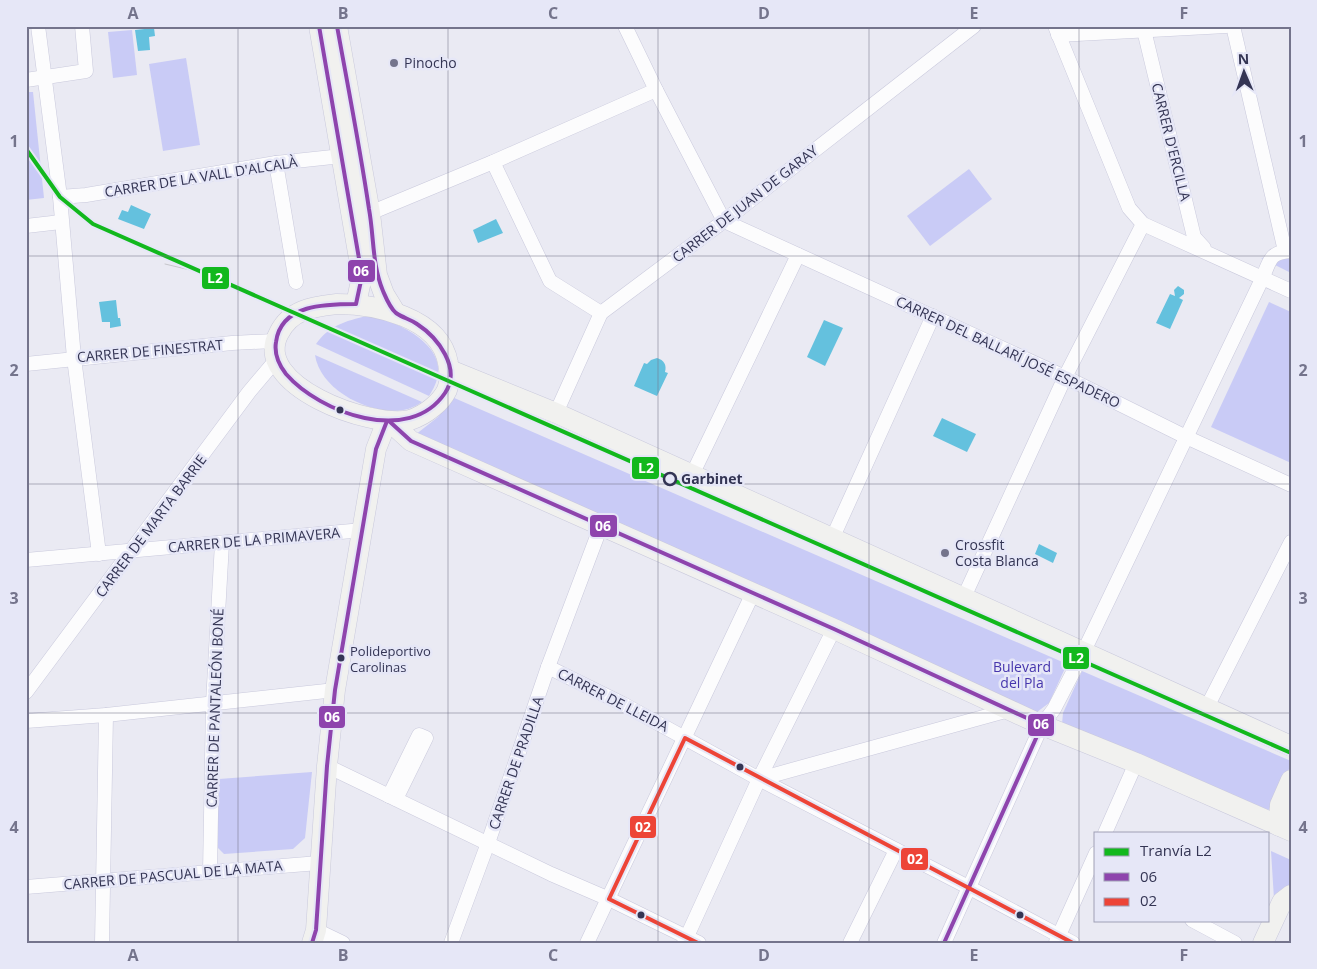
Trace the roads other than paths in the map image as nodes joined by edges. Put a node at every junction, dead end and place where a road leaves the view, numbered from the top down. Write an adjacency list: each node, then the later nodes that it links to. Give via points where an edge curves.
1 (38, 26): 11 (street)
2 (82, 26): 11 (street, via 86,71)
3 (319, 26): 14 (street)
4 (337, 26): 18 (street)
5 (625, 26): 13 (street)
6 (974, 26): 19 (street, CARRER DE JUAN DE GARAY)
7 (1226, 26): 9 (street)
8 (1233, 26): 23 (street)
9 (1143, 28): 10 (street); 24 (street, CARRER D'ERCILLA, via 1194,237)
10 (1057, 31): 21 (street, via 1129,208)
11 (44, 78): 12 (street); 17 (street)
12 (26, 80)
13 (656, 90): 15 (street); 19 (street)
14 (342, 156): 16 (street, CARRER DE LA VALL D'ALCALÀ); 29 (street, via 362,276)
15 (493, 162): 18 (street); 31 (street, via 550,282)
16 (276, 163): 17 (street, CARRER DE LA VALL D'ALCALÀ); 27 (street)
17 (60, 197): 20 (street)
18 (370, 213): 30 (street, via 377,275)
19 (724, 221): 25 (street, CARRER DEL BALLARÍ JOSÉ ESPADERO); 31 (street, CARRER DE JUAN DE GARAY)
20 (61, 222): 22 (street); 34 (street)
21 (1143, 224): 24 (street); 37 (street)
22 (26, 226)
23 (1288, 251): 26 (street, via 1271,257)
24 (1208, 252): 26 (street)
25 (798, 255): 32 (street, CARRER DEL BALLARÍ JOSÉ ESPADERO); 41 (street)
26 (1263, 277): 28 (street); 40 (street)
27 (296, 282)
28 (1291, 291)
29 (356, 304): 30 (street); 33 (street, via 305,309 294,314 287,320)
30 (395, 312): 36 (street, via 436,337 448,358)
31 (601, 313): 38 (street, CARRER DE JUAN DE GARAY)
32 (933, 316): 37 (street, CARRER DEL BALLARÍ JOSÉ ESPADERO); 45 (street)
33 (275, 350): 34 (street, CARRER DE FINESTRAT); 39 (street, via 285,374 313,396 349,414); 48 (street, CARRER DE MARTA BARRIE, via 250,392)
34 (74, 358): 35 (street, CARRER DE FINESTRAT); 49 (street)
35 (26, 364)
36 (450, 370): 38 (street); 39 (street, via 447,390 424,414 409,420)
37 (1065, 377): 40 (street, CARRER DEL BALLARÍ JOSÉ ESPADERO); 52 (street)
38 (556, 413): 41 (street)
39 (388, 421): 43 (street, via 412,441); 44 (street, via 376,449)
40 (1186, 437): 42 (street, CARRER DEL BALLARÍ JOSÉ ESPADERO); 54 (street)
41 (692, 475): 45 (street)
42 (1291, 485)
43 (601, 526): 51 (street); 55 (street, CARRER DE PRADILLA)
44 (363, 530): 47 (street, CARRER DE LA PRIMAVERA); 56 (street)
45 (832, 539): 52 (street)
46 (1291, 542): 59 (street)
47 (222, 543): 48 (street, CARRER DE LA PRIMAVERA); 58 (street, CARRER DE PANTALEÓN BONÉ)
48 (133, 551): 49 (street, CARRER DE LA PRIMAVERA); 57 (street, CARRER DE MARTA BARRIE)
49 (99, 554): 50 (street, CARRER DE LA PRIMAVERA)
50 (26, 560)
51 (753, 593): 53 (street); 64 (street)
52 (964, 598): 54 (street)
53 (834, 629): 60 (street); 68 (street)
54 (1083, 653): 59 (street); 63 (street, via 1054,709)
55 (548, 667): 64 (street, CARRER DE LLEIDA); 72 (street, CARRER DE PRADILLA)
56 (334, 690): 58 (street); 67 (street)
57 (26, 692)
58 (213, 703): 61 (street); 76 (street, CARRER DE PANTALEÓN BONÉ)
59 (1206, 709): 65 (street)
60 (1010, 710): 63 (street); 68 (street)
61 (106, 715): 62 (street); 77 (street)
62 (26, 721)
63 (1042, 725): 66 (street); 79 (street)
64 (685, 738): 68 (street, CARRER DE LLEIDA); 81 (street)
65 (1291, 746)
66 (1136, 763): 70 (street); 71 (street)
67 (327, 766): 72 (street); 74 (street)
68 (759, 779): 73 (street, CARRER DE LLEIDA); 85 (street)
69 (1291, 780): 70 (street, via 1280,805)
70 (1285, 829)
71 (1105, 832)
72 (488, 843): 81 (street); 88 (street, CARRER DE PRADILLA)
73 (896, 850): 79 (street, CARRER DE LLEIDA); 90 (street)
74 (319, 863): 76 (street, CARRER DE PASCUAL DE LA MATA); 83 (street)
75 (1093, 869): 84 (street)
76 (210, 872): 77 (street, CARRER DE PASCUAL DE LA MATA)
77 (103, 881): 78 (street, CARRER DE PASCUAL DE LA MATA); 86 (street)
78 (26, 887)
79 (970, 888): 84 (street, CARRER DE LLEIDA); 91 (street)
80 (1291, 895): 94 (street, via 1282,902)
81 (609, 898): 85 (street); 89 (street)
82 (1196, 922): 93 (street)
83 (314, 936): 87 (street)
84 (1058, 939): 92 (street, CARRER DE LLEIDA)
85 (690, 941)
86 (102, 943)
87 (343, 943)
88 (451, 943)
89 (587, 943)
90 (850, 943)
91 (944, 943)
92 (1073, 943)
93 (1235, 943)
94 (1263, 943)

